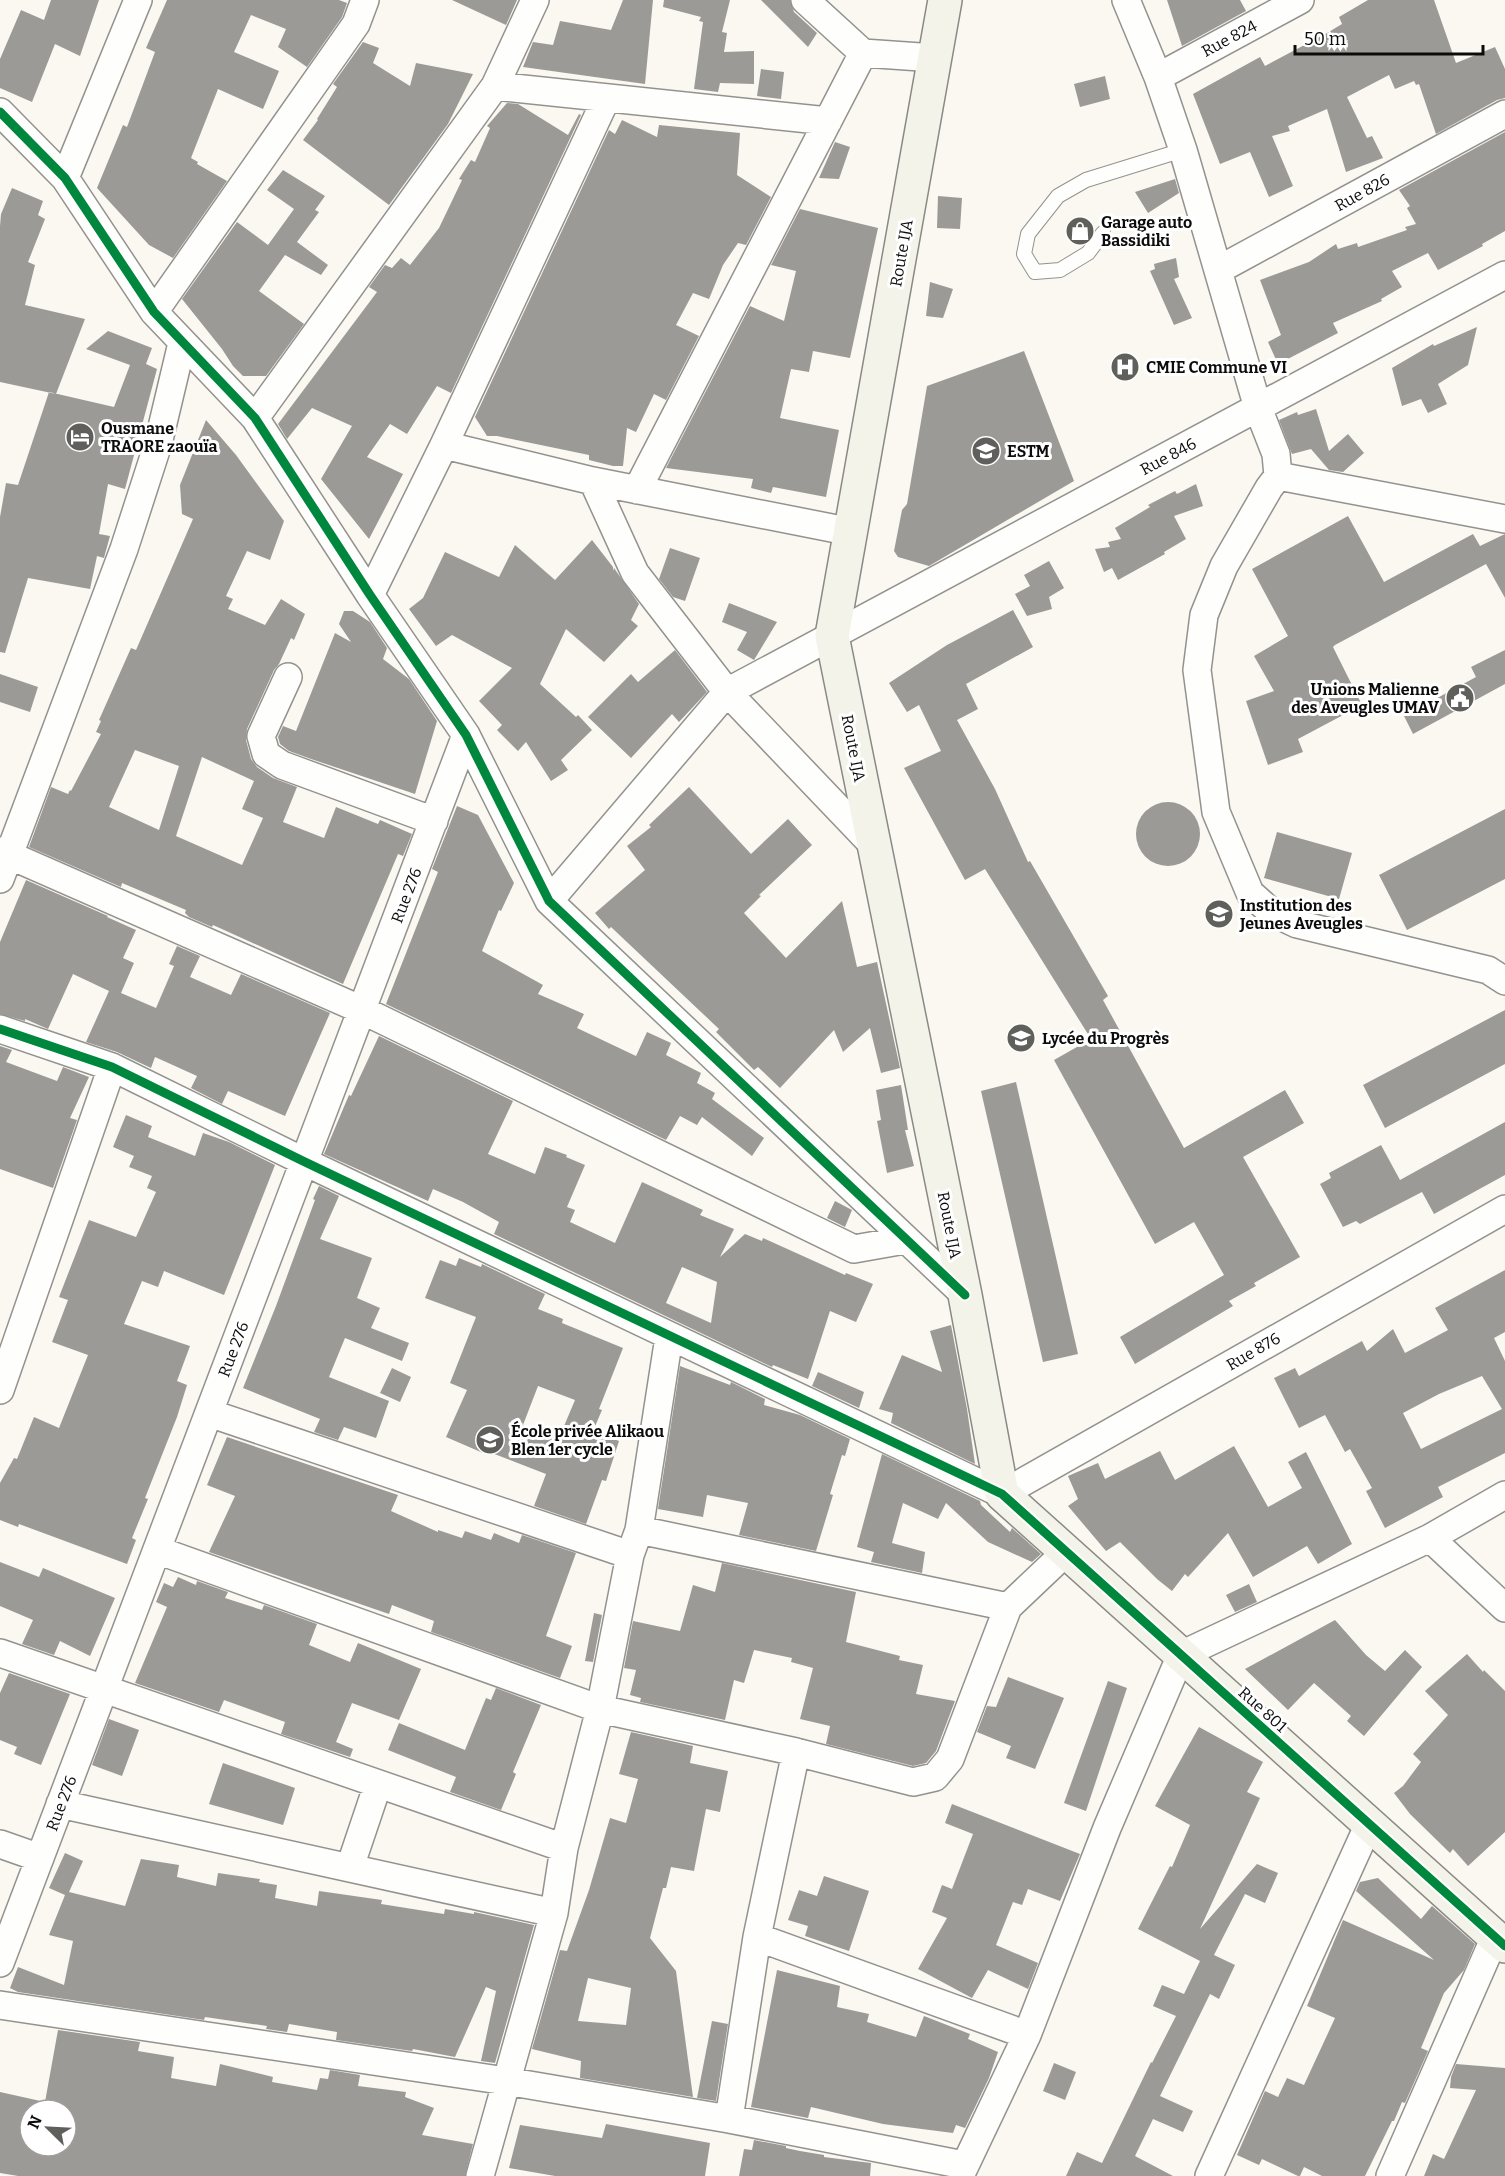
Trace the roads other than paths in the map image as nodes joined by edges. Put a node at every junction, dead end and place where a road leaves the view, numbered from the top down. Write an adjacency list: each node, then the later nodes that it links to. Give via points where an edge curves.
1 (138, 0): 17 (street)
2 (365, 0): 21 (street, via 356,24)
3 (535, 0): 11 (street)
4 (805, 0): 8 (street)
5 (945, 0): 9 (street, Route IJA)
6 (1126, 0): 10 (street)
7 (1300, 0): 10 (street, Rue 824)
8 (863, 53): 9 (street); 15 (street)
9 (935, 58): 30 (street, Route IJA)
10 (1158, 76): 16 (street)
11 (495, 86): 12 (street); 24 (street)
12 (606, 99): 15 (street); 25 (street)
13 (1505, 114): 19 (street, Rue 826)
14 (1, 116): 17 (street)
15 (828, 121): 28 (street)
16 (1184, 150): 18 (lane, via 1086,180 1058,196 1028,234 1024,254 1035,272 1060,270 1088,253); 19 (street)
17 (65, 178): 21 (street)
18 (1103, 233)
19 (1220, 270): 23 (street)
20 (1505, 275): 23 (street, Rue 846)
21 (154, 312): 22 (street)
22 (182, 344): 24 (street); 38 (street, via 158,444 124,549)
23 (1258, 408): 26 (street, via 1276,454); 32 (street, Rue 846)
24 (255, 418): 31 (street)
25 (444, 445): 27 (street); 31 (street)
26 (1278, 476): 29 (street); 40 (street, via 1224,566 1204,615 1197,670 1216,812 1250,892 1270,911 1298,924 1488,970)
27 (593, 481): 28 (street); 34 (street, via 635,573)
28 (637, 490): 30 (street)
29 (1505, 519)
30 (852, 532): 32 (street, Route IJA)
31 (370, 595): 35 (street)
32 (832, 636): 34 (street, Rue 846); 37 (street, Route IJA)
33 (288, 677): 36 (street, via 261,736 266,754 282,765)
34 (727, 692): 37 (street); 39 (street)
35 (466, 735): 36 (street, Rue 276); 39 (street)
36 (434, 821): 41 (street, Rue 276)
37 (874, 846): 47 (street, Route IJA)
38 (3, 862): 41 (street)
39 (549, 901): 46 (street)
40 (1505, 981)
41 (362, 1010): 44 (street, Rue 276); 46 (street, via 854,1249)
42 (0, 1029): 43 (street)
43 (112, 1067): 44 (street); 48 (street)
44 (305, 1162): 49 (street); 51 (street, Rue 276)
45 (1505, 1209): 52 (street, Rue 876)
46 (905, 1240): 47 (street)
47 (965, 1295): 52 (street, Route IJA)
48 (10, 1329): 50 (street)
49 (669, 1336): 52 (street); 55 (street)
50 (0, 1390)
51 (209, 1413): 55 (street); 56 (street, Rue 276)
52 (1002, 1494): 57 (street, Rue 801)
53 (1505, 1495): 54 (street)
54 (1430, 1538): 59 (street); 61 (street)
55 (635, 1542): 58 (street); 63 (street)
56 (157, 1550): 62 (street, Rue 276); 63 (street)
57 (1066, 1552): 58 (street); 61 (street, Rue 801)
58 (1008, 1607): 64 (street, via 950,1760 935,1777 913,1782)
59 (1505, 1608)
60 (0, 1653): 62 (street)
61 (1181, 1655): 67 (street, Rue 801); 77 (street, via 1107,1828)
62 (104, 1690): 65 (street); 66 (street, Rue 276)
63 (600, 1708): 64 (street); 69 (street)
64 (796, 1752): 73 (street)
65 (378, 1784): 69 (street); 71 (street)
66 (60, 1804): 70 (street, Rue 276); 71 (street)
67 (1369, 1824): 74 (street, Rue 801); 82 (street)
68 (0, 1844): 70 (street)
69 (564, 1848): 72 (street)
70 (40, 1858): 75 (street, Rue 276)
71 (350, 1867): 72 (street)
72 (554, 1913): 78 (street)
73 (757, 1937): 77 (street); 79 (street)
74 (1500, 1942): 83 (street)
75 (0, 1962)
76 (0, 2006): 78 (street)
77 (1027, 2035): 80 (street)
78 (506, 2081): 79 (street); 81 (street)
79 (729, 2119): 80 (street)
80 (962, 2170)
81 (480, 2176)
82 (1209, 2176)
83 (1390, 2176)

